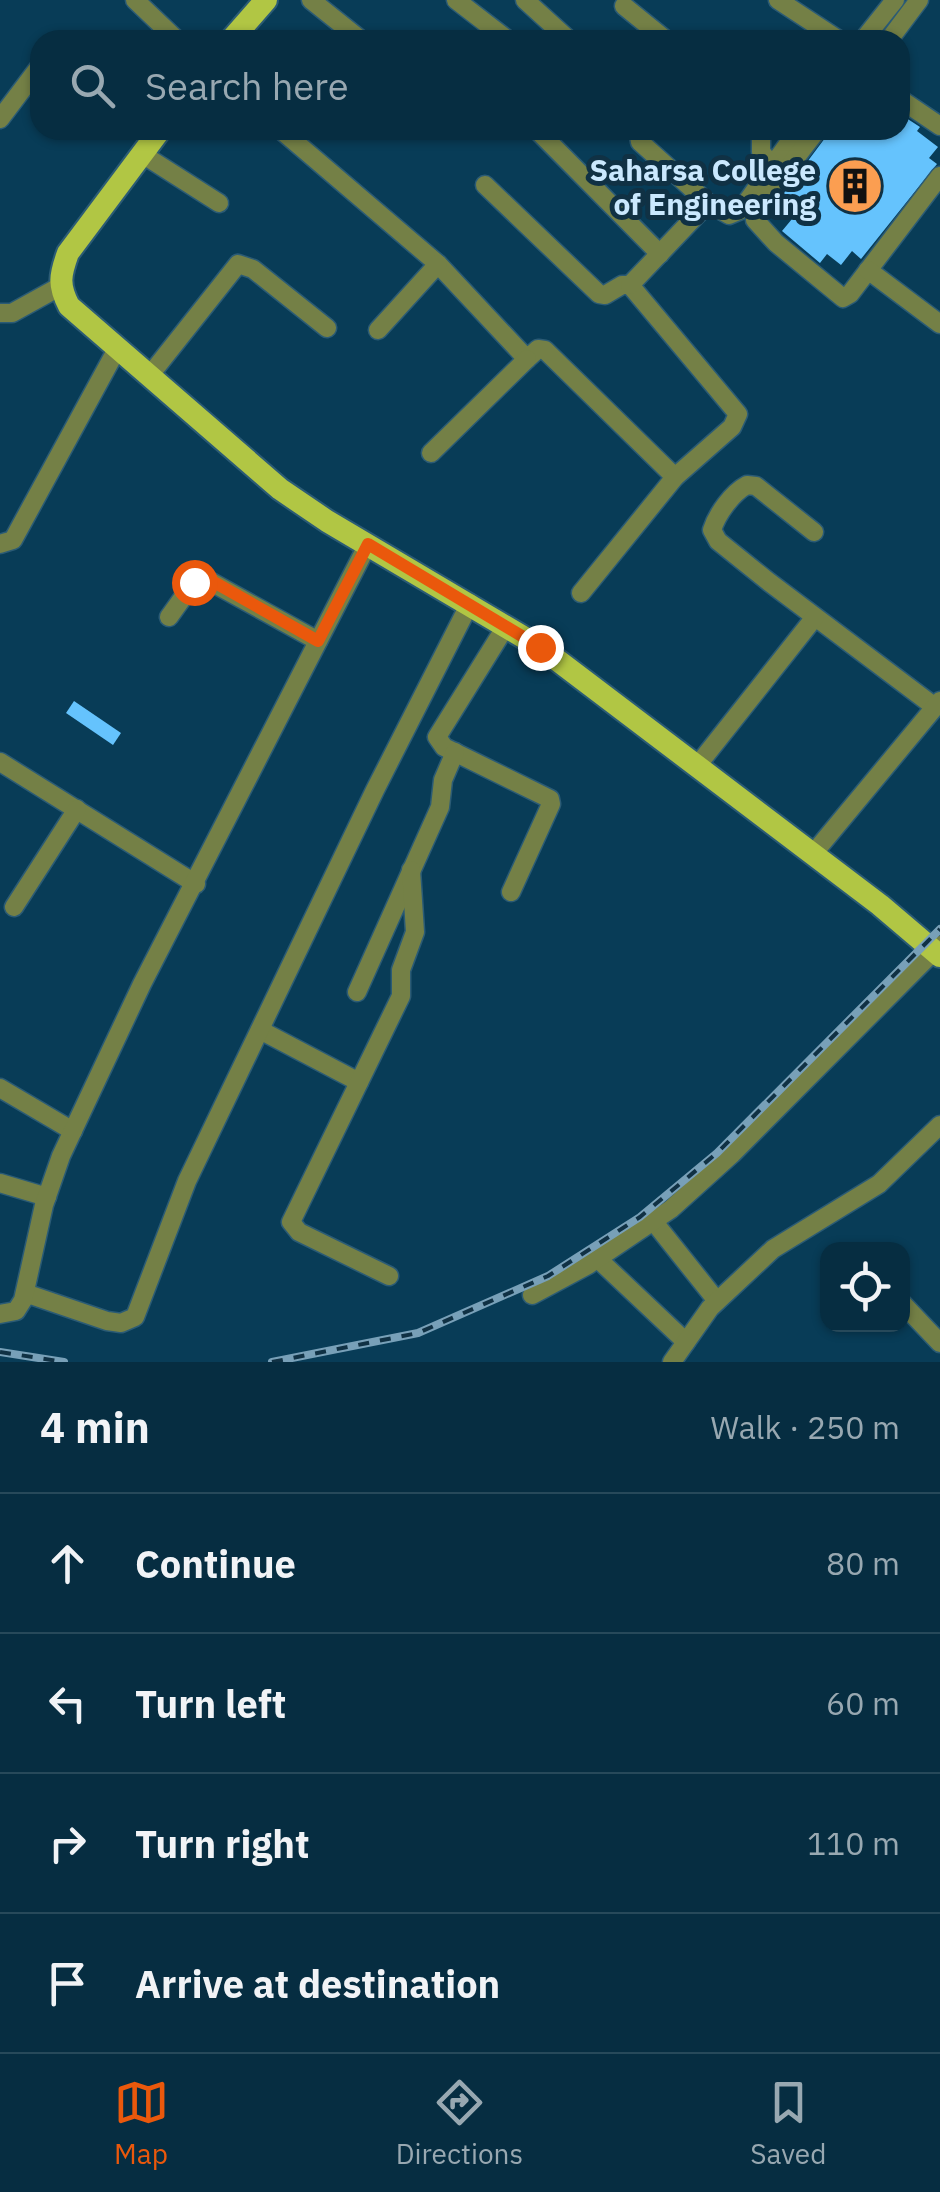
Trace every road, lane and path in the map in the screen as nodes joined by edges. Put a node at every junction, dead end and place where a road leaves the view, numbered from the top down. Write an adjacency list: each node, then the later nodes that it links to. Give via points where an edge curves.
1 (134, 0): 10 (street)
2 (266, 0): 11 (main road)
3 (312, 0): 12 (street)
4 (456, 0): 13 (street)
5 (525, 0): 14 (street)
6 (778, 0): 16 (street)
7 (895, 0): 17 (street)
8 (919, 0): 18 (street)
9 (624, 6): 15 (street)
10 (166, 30)
11 (240, 30)
12 (349, 30)
13 (495, 30)
14 (559, 30)
15 (654, 30)
16 (824, 30)
17 (871, 30)
18 (896, 30)
19 (30, 79): 21 (street)
20 (910, 106): 22 (street)
21 (0, 119)
22 (940, 126)
23 (152, 140): 30 (main road)
24 (293, 140): 37 (street)
25 (548, 140): 36 (street)
26 (640, 140): 35 (street)
27 (761, 140): 31 (street, via 760,152)
28 (791, 140): 31 (street)
29 (809, 140): 38 (street, via 755,220 836,295 850,294)
30 (142, 154): 34 (street); 40 (main road, via 68,253)
31 (773, 166): 35 (street, via 736,214)
32 (940, 176): 38 (street)
33 (486, 185): 39 (street, via 598,294)
34 (220, 203)
35 (708, 203): 36 (street)
36 (660, 254): 39 (street)
37 (438, 264): 44 (street); 46 (street)
38 (868, 270): 42 (street)
39 (630, 285): 49 (street, via 738,414 732,427)
40 (60, 287): 41 (street); 45 (main road, via 69,306)
41 (0, 313)
42 (940, 324)
43 (327, 328): 47 (street, via 238,264)
44 (378, 330)
45 (118, 349): 47 (main road); 51 (street, via 13,540)
46 (527, 358): 48 (street); 49 (street, via 545,350)
47 (150, 375): 52 (main road, via 280,489)
48 (431, 453)
49 (675, 476): 53 (street)
50 (814, 532): 56 (street, via 747,485 712,530)
51 (0, 544)
52 (368, 544): 54 (main road); 58 (street)
53 (581, 593)
54 (470, 603): 57 (main road); 71 (street)
55 (169, 617): 58 (street, via 204,578)
56 (815, 617): 59 (street); 61 (street)
57 (506, 626): 60 (street, via 437,737); 61 (main road)
58 (318, 641): 66 (street)
59 (938, 704): 64 (street)
60 (456, 752): 65 (street, via 440,807); 67 (street, via 550,799)
61 (697, 766): 64 (main road)
62 (3, 771): 63 (street)
63 (78, 809): 66 (street); 68 (street)
64 (814, 854): 69 (main road)
65 (410, 870): 70 (street); 72 (street, via 415,932 401,970 402,990)
66 (196, 884): 75 (street)
67 (511, 892)
68 (14, 907)
69 (938, 951): 78 (street)
70 (357, 992)
71 (260, 1030): 72 (street); 81 (street, via 187,1182 135,1317 107,1321)
72 (359, 1082): 80 (street, via 291,1222 298,1232)
73 (0, 1088): 75 (street)
74 (940, 1125): 83 (street, via 879,1184 773,1249)
75 (74, 1130): 77 (street)
76 (0, 1183): 77 (street)
77 (47, 1197): 81 (street)
78 (654, 1222): 79 (street); 83 (street)
79 (598, 1259): 82 (street); 86 (street)
80 (389, 1276)
81 (24, 1293): 85 (street, via 16,1311)
82 (532, 1294)
83 (717, 1301): 86 (street)
84 (910, 1311): 87 (street)
85 (0, 1314)
86 (686, 1342): 88 (street)
87 (940, 1343)
88 (672, 1362)

